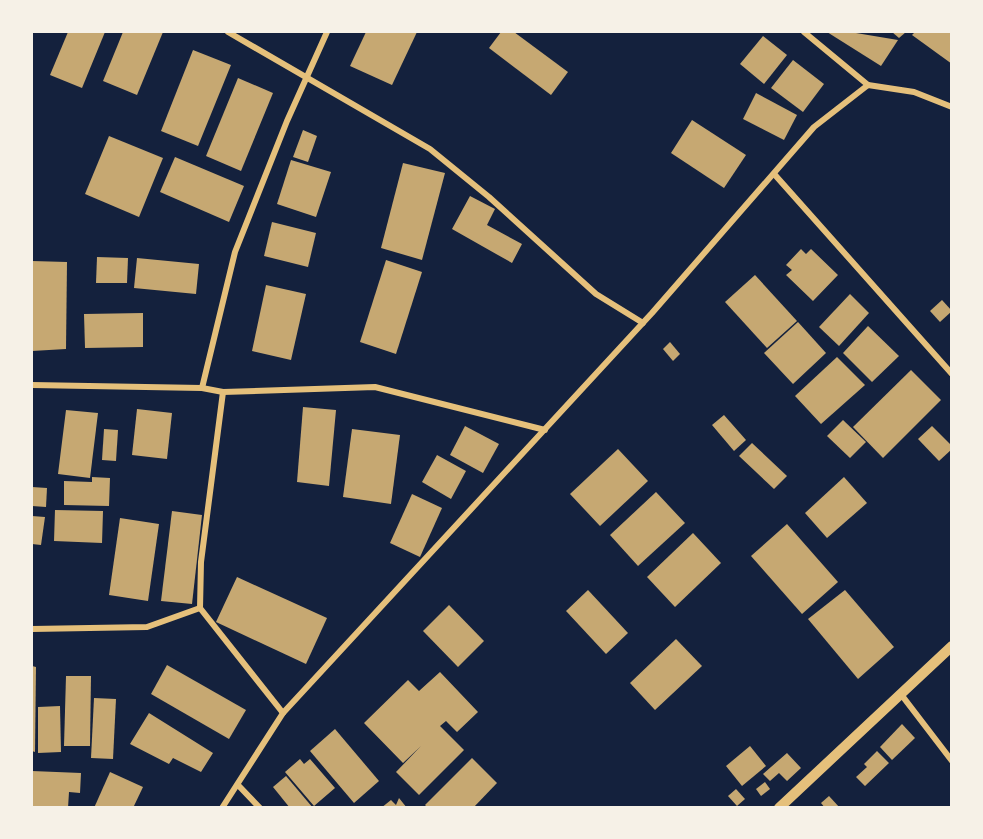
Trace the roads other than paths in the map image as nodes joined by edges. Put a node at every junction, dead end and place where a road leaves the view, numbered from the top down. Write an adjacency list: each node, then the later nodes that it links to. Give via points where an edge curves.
1 (228, 32): 4 (street)
2 (327, 32): 4 (street)
3 (804, 32): 5 (street)
4 (306, 76): 8 (street, via 430,149 596,294); 11 (street, via 235,252)
5 (868, 85): 6 (street, via 914,92); 7 (street, via 814,127)
6 (951, 107)
7 (775, 175): 8 (street); 9 (street)
8 (643, 323): 13 (street)
9 (951, 374)
10 (32, 385): 11 (street)
11 (202, 388): 12 (street)
12 (223, 392): 13 (street, via 375,387); 14 (street, via 201,562)
13 (545, 430): 18 (street)
14 (200, 608): 15 (street, via 147,627); 18 (street)
15 (32, 629)
16 (951, 645): 17 (street)
17 (900, 692): 19 (street); 23 (street)
18 (283, 713): 20 (street)
19 (951, 761)
20 (238, 785): 21 (street); 22 (street)
21 (222, 807)
22 (260, 807)
23 (779, 807)

